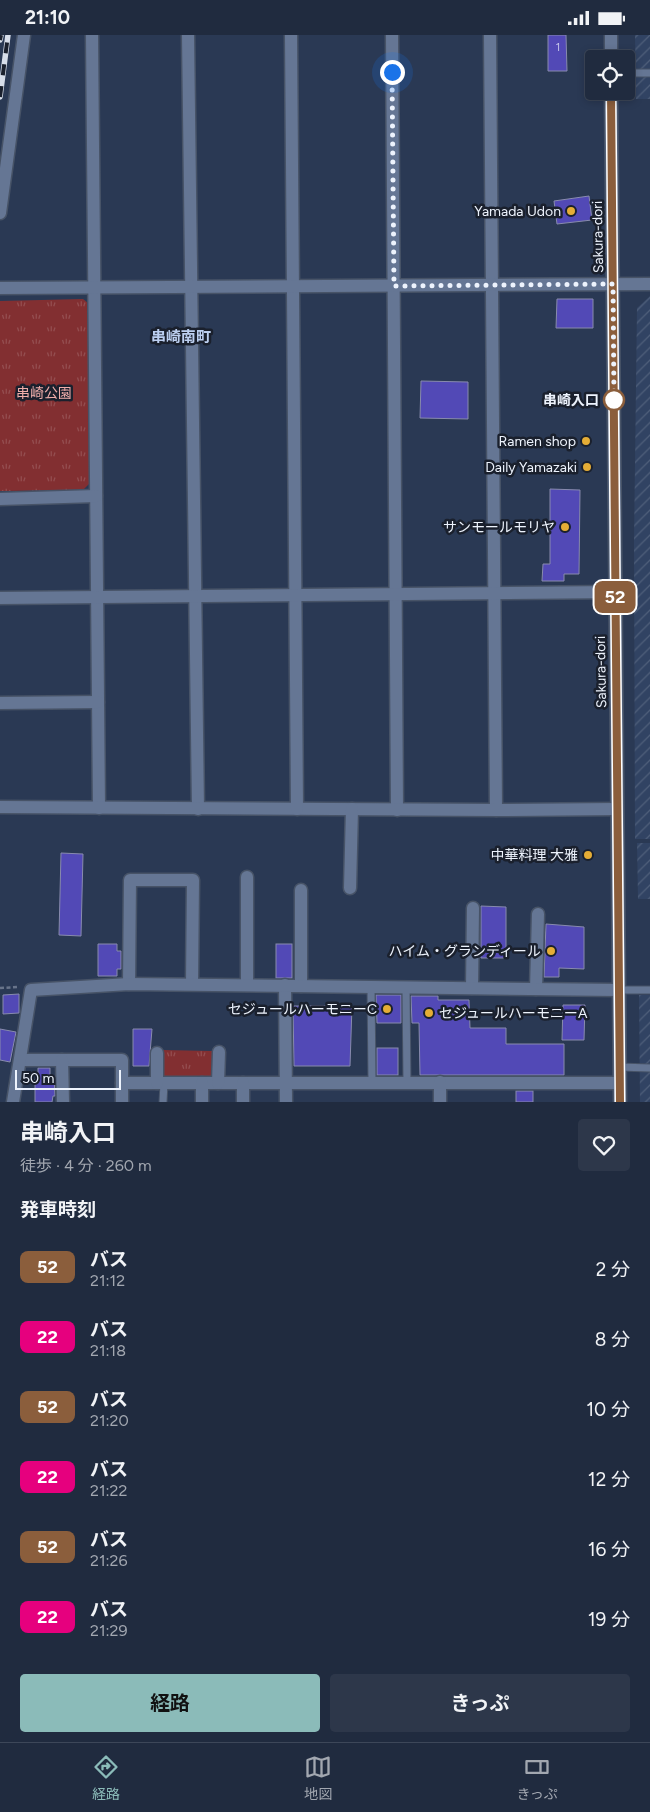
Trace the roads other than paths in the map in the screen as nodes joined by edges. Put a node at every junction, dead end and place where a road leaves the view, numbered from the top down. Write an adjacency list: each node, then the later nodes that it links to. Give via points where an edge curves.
1 (24, 35): 12 (street)
2 (92, 35): 20 (street)
3 (188, 35): 19 (street)
4 (291, 35): 17 (street)
5 (392, 35): 15 (street)
6 (490, 35): 16 (street)
7 (611, 35): 8 (street)
8 (611, 50)
9 (635, 73): 10 (lane)
10 (650, 73)
11 (611, 100): 13 (street, Sakura-dori)
12 (0, 213)
13 (613, 284): 14 (street); 16 (street); 24 (street, Sakura-dori)
14 (650, 284)
15 (394, 286): 16 (street); 17 (street); 25 (street)
16 (492, 286): 23 (street)
17 (293, 287): 19 (street); 26 (street)
18 (0, 288): 20 (street)
19 (190, 288): 20 (street); 27 (street)
20 (94, 289): 21 (street)
21 (96, 496): 22 (street); 28 (street)
22 (0, 499)
23 (494, 593): 24 (street); 25 (street); 39 (street)
24 (615, 593): 37 (street, Sakura-dori)
25 (396, 594): 26 (street); 38 (street)
26 (295, 595): 27 (street); 35 (street)
27 (195, 596): 28 (street); 34 (street)
28 (97, 597): 29 (street); 30 (street)
29 (0, 599)
30 (98, 702): 31 (street); 33 (street)
31 (0, 703)
32 (0, 807): 33 (street)
33 (99, 808): 34 (street)
34 (198, 809): 35 (street)
35 (297, 809): 36 (street)
36 (352, 809): 38 (street); 41 (street)
37 (617, 809): 39 (street); 54 (street, Sakura-dori)
38 (397, 810): 39 (street)
39 (496, 810)
40 (247, 877): 47 (street)
41 (350, 888)
42 (301, 890): 49 (street)
43 (473, 908): 52 (street)
44 (538, 914): 53 (street)
45 (129, 984): 46 (street); 46 (street, via 130,880 184,880 193,881); 58 (street, via 31,990)
46 (192, 984): 47 (street)
47 (247, 985): 48 (street)
48 (285, 985): 49 (street); 69 (street)
49 (301, 985): 50 (street)
50 (371, 987): 51 (street); 70 (lane)
51 (406, 987): 52 (street); 62 (lane)
52 (472, 988): 53 (street)
53 (536, 989): 54 (street)
54 (618, 990): 55 (lane); 60 (street, Sakura-dori)
55 (650, 990)
56 (157, 1053): 65 (street)
57 (219, 1053): 67 (street)
58 (20, 1060): 59 (street); 72 (street)
59 (62, 1060): 64 (street, via 122,1060); 73 (street)
60 (619, 1067): 61 (lane); 71 (street, Sakura-dori)
61 (650, 1068)
62 (407, 1082): 63 (street); 70 (street)
63 (440, 1082): 71 (street); 79 (street)
64 (122, 1083): 65 (street); 74 (street)
65 (160, 1083): 66 (street); 75 (lane)
66 (202, 1083): 67 (street); 76 (street)
67 (218, 1083): 68 (street)
68 (243, 1083): 69 (street); 77 (street)
69 (286, 1083): 70 (street); 78 (street)
70 (372, 1083)
71 (619, 1083): 80 (street, Sakura-dori)
72 (13, 1102)
73 (63, 1102)
74 (122, 1102)
75 (163, 1102)
76 (202, 1102)
77 (243, 1102)
78 (286, 1102)
79 (440, 1102)
80 (620, 1102)

